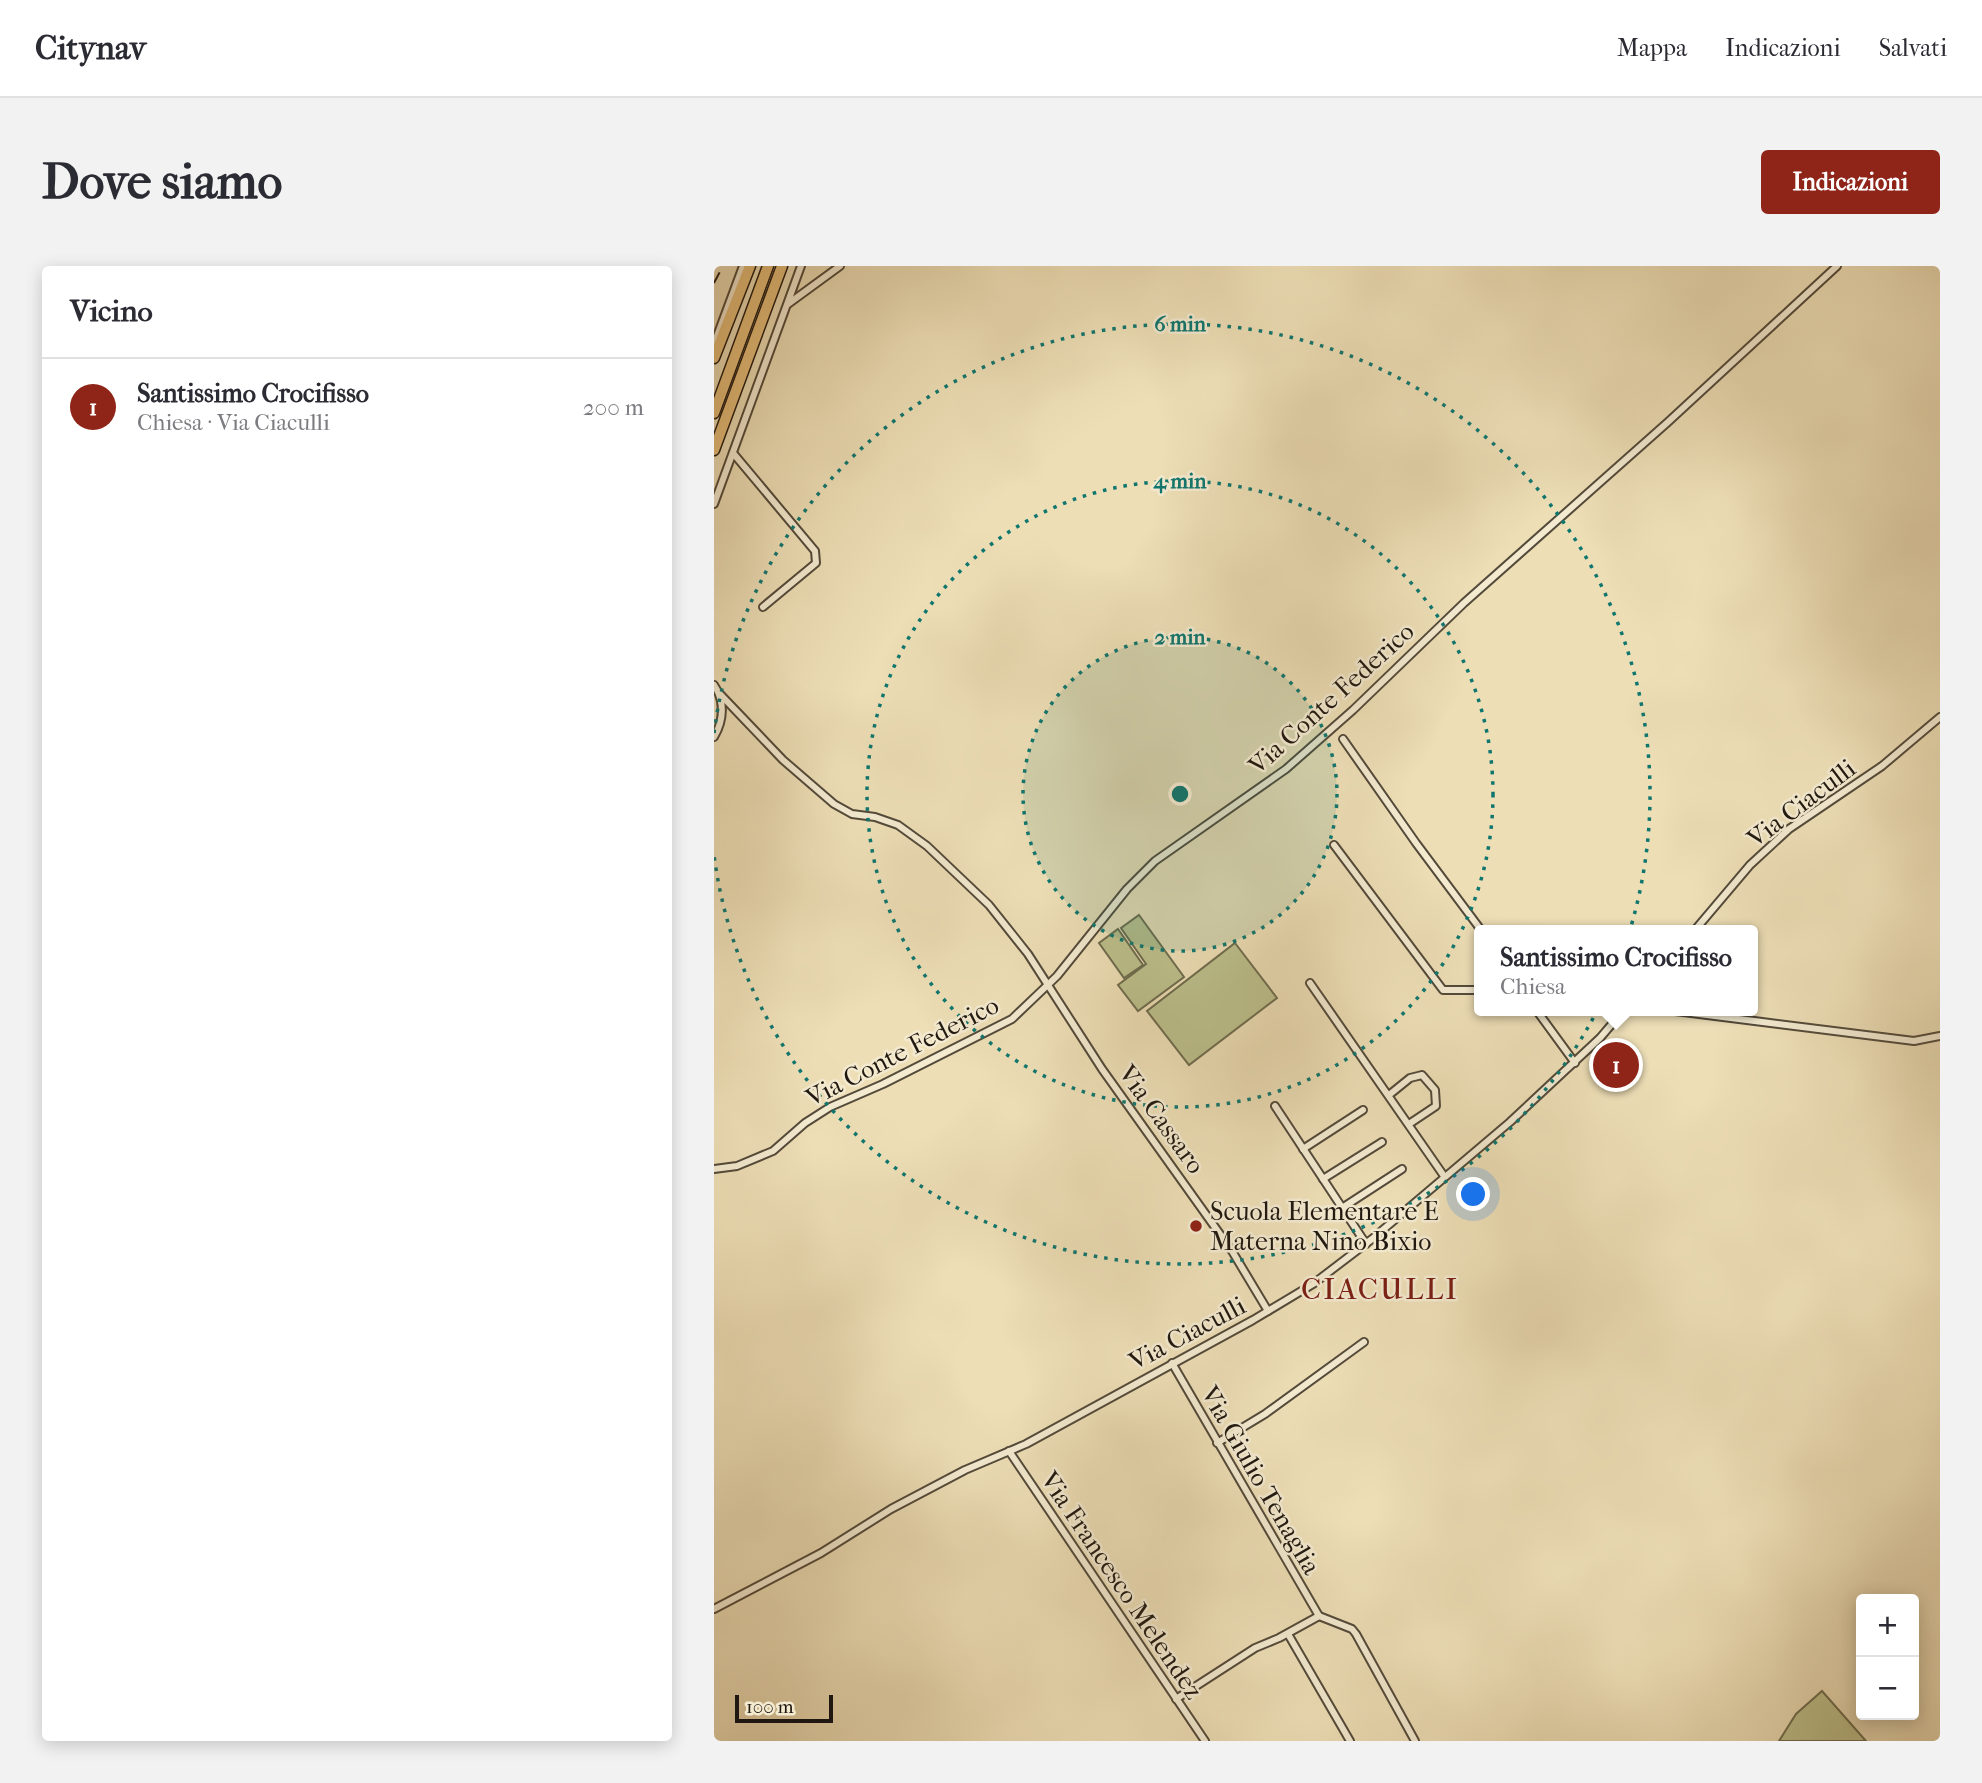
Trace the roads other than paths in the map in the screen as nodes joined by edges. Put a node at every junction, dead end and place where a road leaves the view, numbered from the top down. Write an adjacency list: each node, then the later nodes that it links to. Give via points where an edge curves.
1 (743, 266): 9 (street)
2 (750, 266): 10 (highway)
3 (768, 266): 11 (highway)
4 (782, 266): 12 (highway)
5 (801, 266): 8 (street)
6 (840, 266): 8 (street)
7 (1837, 266): 25 (street, Via Conte Federico, via 1286,769 1155,861)
8 (787, 305): 13 (street)
9 (714, 344)
10 (714, 358)
11 (714, 413)
12 (714, 450)
13 (733, 453): 14 (street); 15 (street, via 816,551 816,563)
14 (714, 504)
15 (763, 607)
16 (714, 685): 17 (street, Via Cassaro)
17 (719, 693): 19 (street, via 722,716); 25 (street, Via Cassaro, via 783,760 834,804 852,814 898,825 927,846 989,905)
18 (1940, 717): 23 (street, Via Ciaculli, via 1881,766 1789,829)
19 (714, 737)
20 (1343, 740): 22 (street)
21 (1334, 845): 26 (street, via 1443,990)
22 (1477, 925)
23 (1699, 925)
24 (1310, 984): 32 (street)
25 (1048, 985): 38 (street, Via Conte Federico, via 1012,1019 830,1107 773,1152); 44 (street, Via Cassaro, via 1232,1251)
26 (1474, 990)
27 (1541, 1016): 31 (street)
28 (1618, 1016): 31 (street, Via Ciaculli)
29 (1714, 1016): 30 (street, via 1914,1041)
30 (1940, 1036)
31 (1575, 1063): 40 (street, Via Ciaculli)
32 (1388, 1095): 35 (street); 35 (street, via 1422,1074 1435,1090 1436,1106)
33 (1275, 1106): 37 (street)
34 (1363, 1110): 37 (street)
35 (1409, 1124): 40 (street)
36 (1382, 1142): 41 (street)
37 (1303, 1149): 41 (street)
38 (714, 1169)
39 (1402, 1170): 42 (street)
40 (1444, 1176): 43 (street, Via Ciaculli)
41 (1323, 1179): 42 (street)
42 (1342, 1208): 43 (street)
43 (1366, 1244): 44 (street, Via Ciaculli)
44 (1268, 1311): 46 (street, Via Ciaculli)
45 (1364, 1342): 47 (street)
46 (1171, 1363): 47 (street, Via Giulio Tenaglia); 48 (street, Via Ciaculli)
47 (1217, 1443): 50 (street, Via Giulio Tenaglia)
48 (1009, 1451): 49 (street, Via Ciaculli, via 903,1503); 52 (street, Via Francesco Melendez)
49 (714, 1609)
50 (1319, 1616): 51 (street); 55 (street, via 1356,1634)
51 (1288, 1634): 52 (street, via 1255,1648); 54 (street)
52 (1176, 1699): 53 (street, Via Francesco Melendez)
53 (1205, 1741)
54 (1350, 1741)
55 (1416, 1741)

